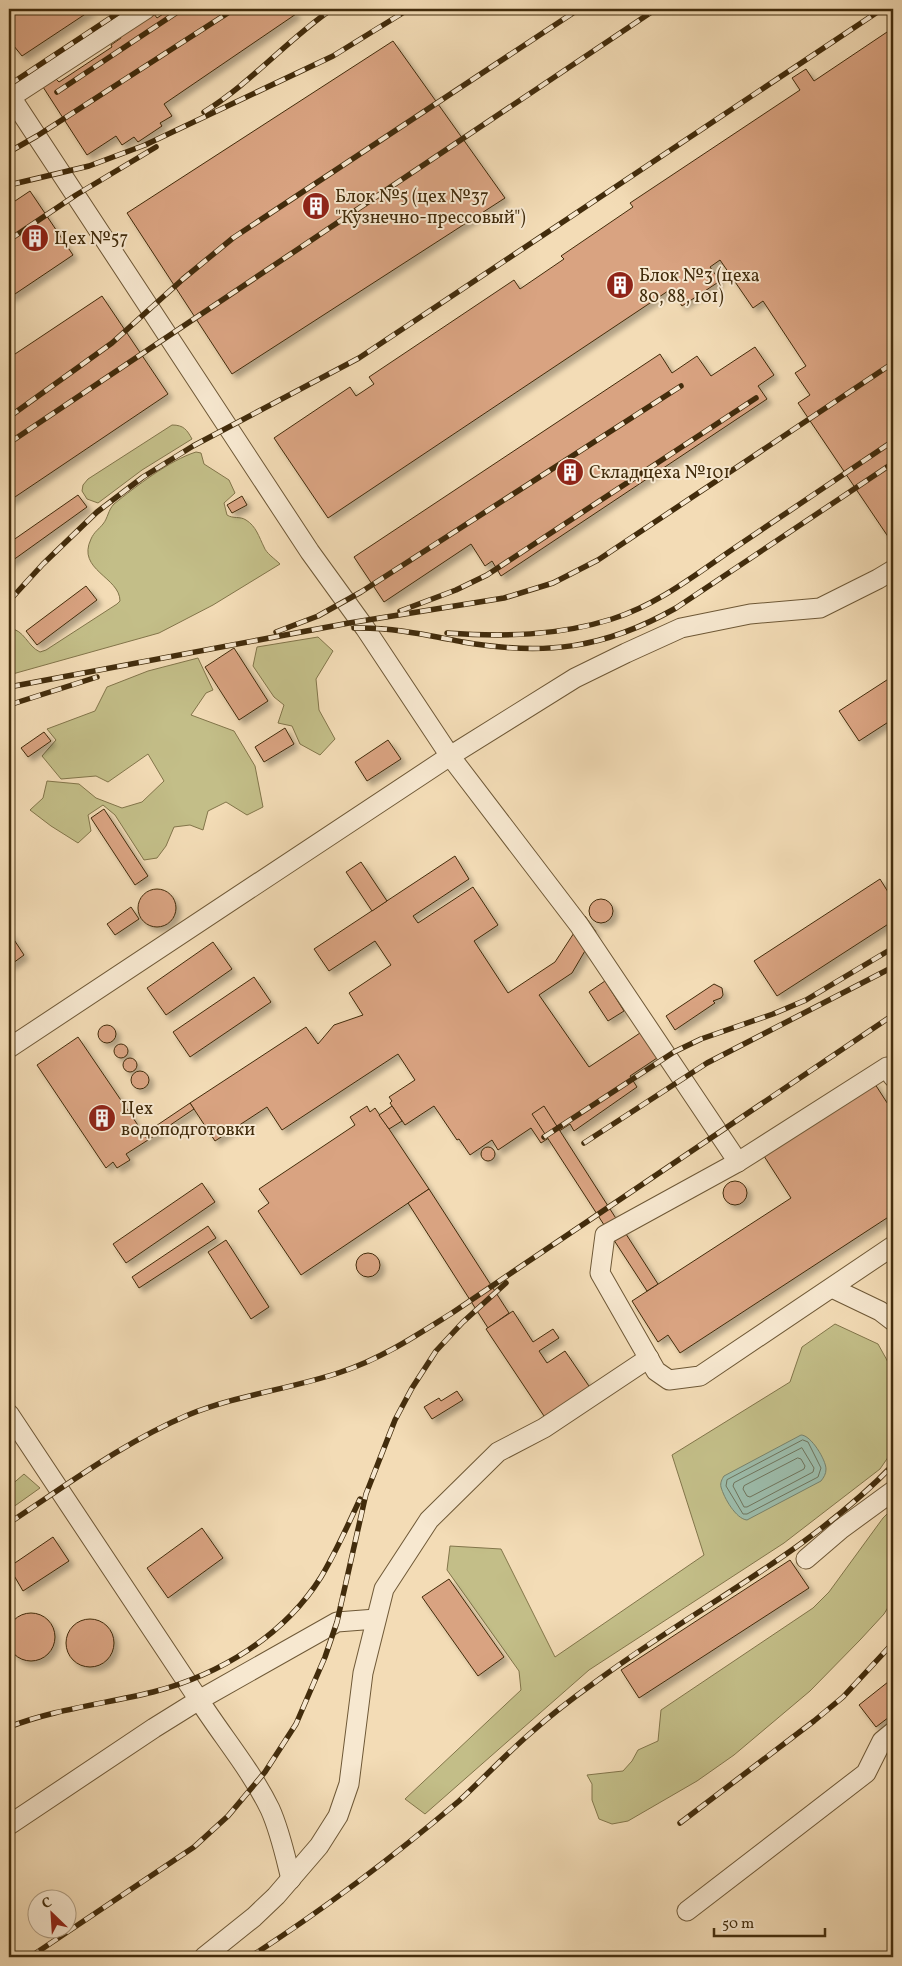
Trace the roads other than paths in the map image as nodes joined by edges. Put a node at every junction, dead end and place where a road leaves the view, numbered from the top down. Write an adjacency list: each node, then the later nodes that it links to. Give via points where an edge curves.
1 (146, 9): 2 (lane)
2 (10, 95): 4 (lane, via 304,544 365,628)
3 (893, 570): 4 (lane, via 820,608 750,614 682,628 575,678)
4 (450, 756): 5 (lane); 7 (lane, via 579,925)
5 (9, 1048)
6 (893, 1077): 7 (lane, via 887,1067)
7 (738, 1162): 11 (lane, via 605,1235 600,1273)
8 (893, 1246): 9 (lane)
9 (832, 1288): 10 (lane, via 880,1311); 11 (lane, via 700,1376 669,1380 656,1371)
10 (893, 1321)
11 (649, 1358): 15 (lane, via 544,1428 498,1452 429,1520 384,1589)
12 (9, 1414): 16 (lane)
13 (893, 1490): 14 (lane, via 841,1528)
14 (806, 1559)
15 (376, 1619): 16 (lane, via 337,1622); 19 (lane, via 363,1673 344,1801 319,1846)
16 (199, 1700): 18 (lane); 19 (lane, via 270,1809)
17 (893, 1732): 20 (lane, via 882,1741 866,1773)
18 (9, 1825)
19 (291, 1878): 21 (lane, via 254,1918)
20 (687, 1911)
21 (204, 1957)

